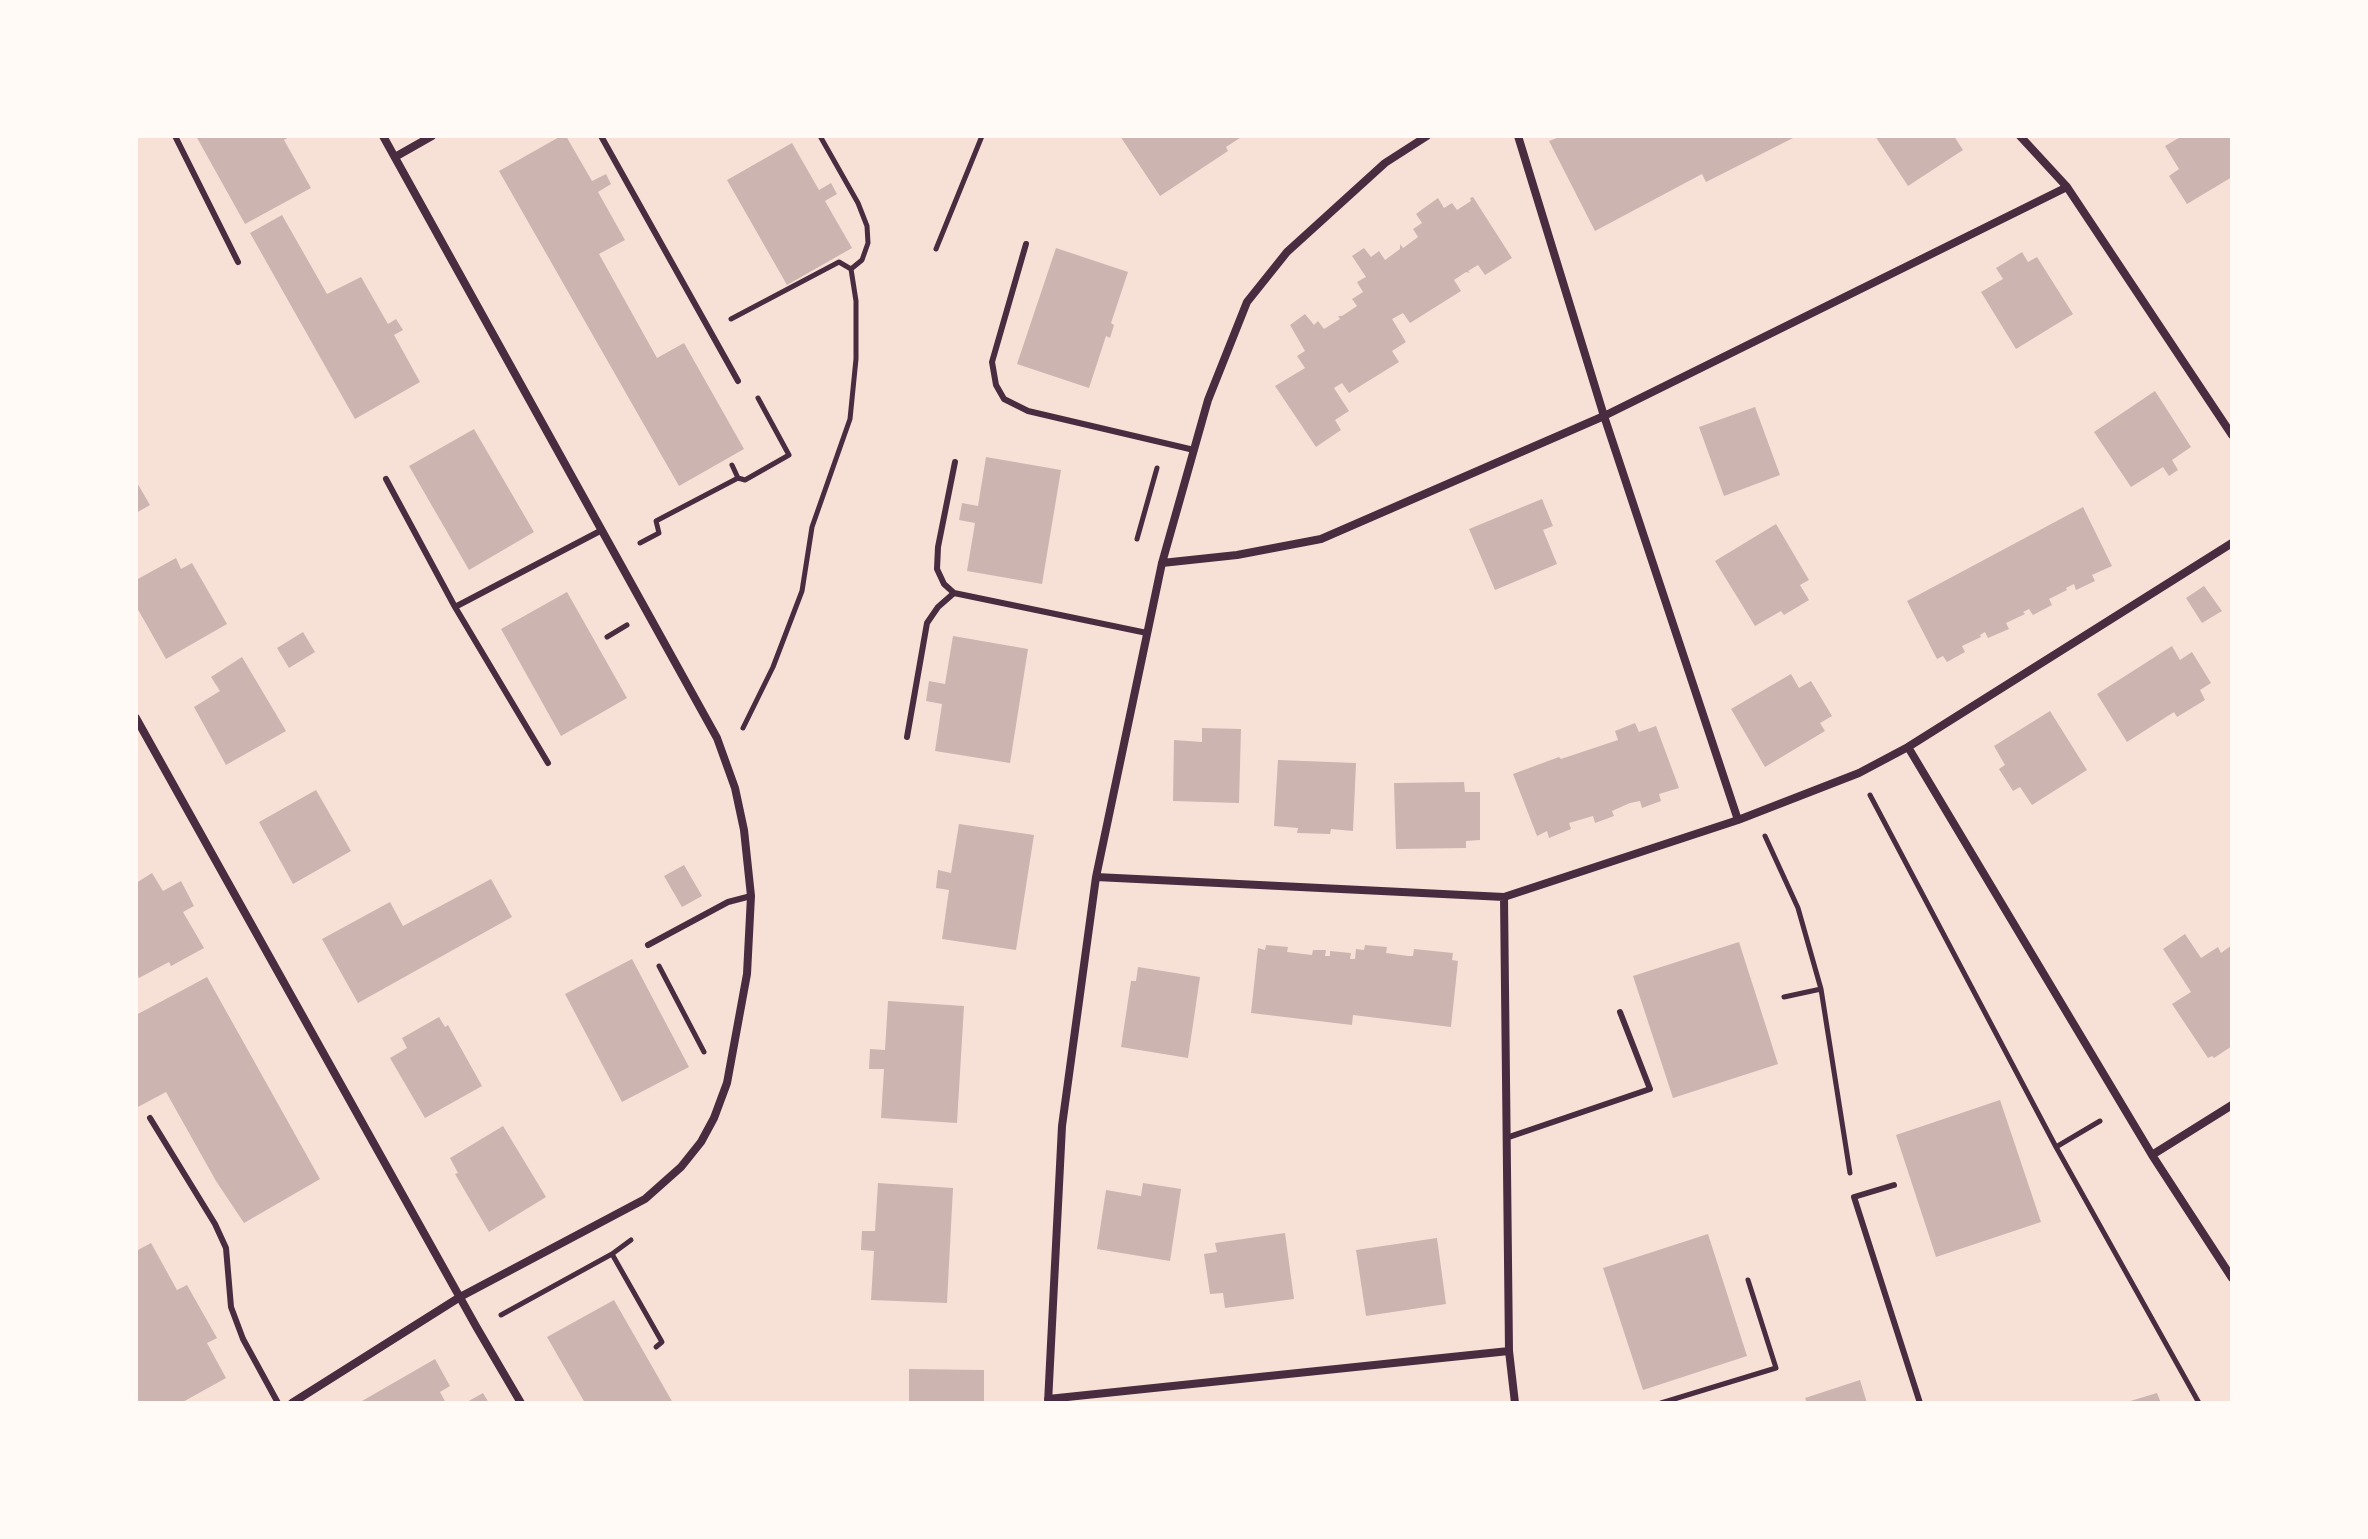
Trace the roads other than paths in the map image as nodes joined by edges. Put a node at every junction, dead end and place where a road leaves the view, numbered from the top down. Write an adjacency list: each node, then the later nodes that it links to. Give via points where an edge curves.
1 (175, 136): 11 (lane)
2 (383, 136): 8 (street)
3 (432, 136): 8 (street)
4 (601, 136): 12 (lane)
5 (1427, 136): 15 (street, via 1385,163 1287,252 1247,302)
6 (1518, 136): 13 (street)
7 (2020, 136): 9 (street)
8 (395, 157): 18 (street)
9 (2067, 187): 13 (street); 14 (street)
10 (1026, 244): 15 (lane, via 992,362 1004,399 1028,411)
11 (238, 262)
12 (738, 381)
13 (1604, 416): 20 (street, via 1321,539); 28 (street)
14 (2232, 435)
15 (1194, 450): 20 (street)
16 (955, 462): 21 (lane, via 937,569)
17 (386, 479): 22 (lane)
18 (602, 530): 22 (lane); 30 (street, via 717,738 735,788)
19 (2232, 543): 26 (street)
20 (1162, 563): 23 (street)
21 (954, 593): 23 (lane); 25 (lane, via 927,623)
22 (455, 607): 27 (lane)
23 (1147, 633): 29 (street)
24 (136, 718): 40 (street)
25 (907, 737)
26 (1908, 747): 28 (street, via 1859,773); 37 (street)
27 (548, 763)
28 (1738, 820): 31 (street)
29 (1096, 877): 31 (street); 42 (street, via 1062,1126)
30 (751, 896): 32 (lane, via 728,902); 40 (street, via 747,974 727,1083 701,1142 645,1199)
31 (1504, 897): 36 (street)
32 (648, 945)
33 (1620, 1012): 36 (lane, via 1650,1089)
34 (2232, 1105): 37 (street)
35 (150, 1118): 43 (lane, via 226,1248 231,1307)
36 (1506, 1138): 41 (street)
37 (2152, 1155): 39 (street)
38 (1894, 1185): 47 (lane, via 1854,1197)
39 (2232, 1278)
40 (460, 1297): 44 (street); 45 (street)
41 (1509, 1351): 42 (street); 46 (street)
42 (1048, 1401)
43 (278, 1403)
44 (292, 1403)
45 (521, 1403)
46 (1515, 1403)
47 (1920, 1403)

